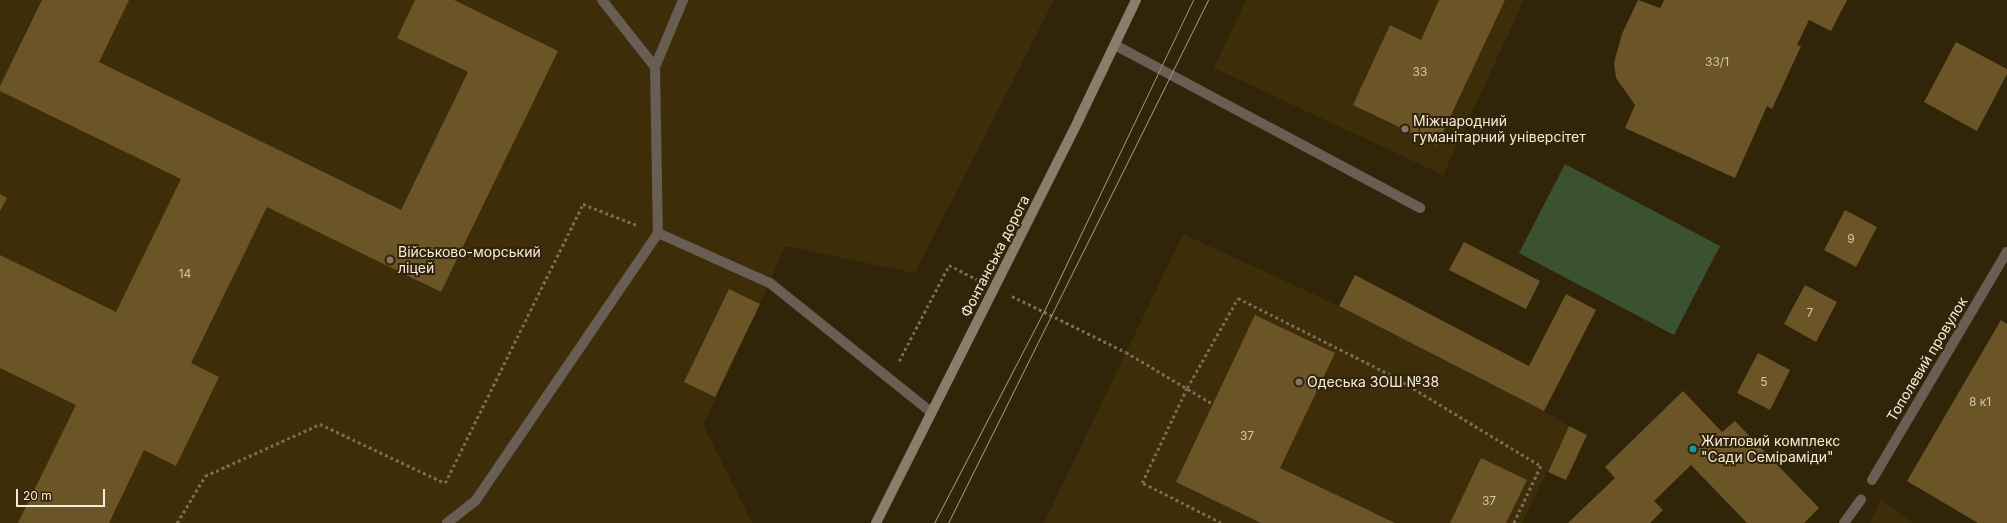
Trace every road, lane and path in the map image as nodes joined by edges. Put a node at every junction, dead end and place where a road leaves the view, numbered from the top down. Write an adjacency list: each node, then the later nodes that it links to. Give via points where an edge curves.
1 (602, 0): 5 (street)
2 (683, 0): 5 (street)
3 (1136, 0): 4 (main road, Фонтанська дорога)
4 (1115, 45): 6 (street); 9 (main road, Фонтанська дорога)
5 (655, 67): 7 (street)
6 (1420, 208)
7 (658, 233): 10 (street, via 770,283); 16 (path, via 583,204 445,482 320,424 204,476); 17 (street, via 476,500)
8 (2007, 252): 14 (street, Тополевий провулок)
9 (994, 287): 10 (path, via 949,265); 11 (path, via 1126,352); 13 (main road, Фонтанська дорога)
10 (889, 379): 13 (street)
11 (1187, 388): 12 (path); 19 (path, via 1142,483); 20 (path, via 1238,298 1393,376 1541,466)
12 (1213, 404)
13 (931, 412): 18 (main road, Фонтанська дорога)
14 (1872, 480)
15 (1861, 500): 21 (street)
16 (177, 523)
17 (447, 523)
18 (876, 523)
19 (1221, 523)
20 (1514, 523)
21 (1844, 523)

